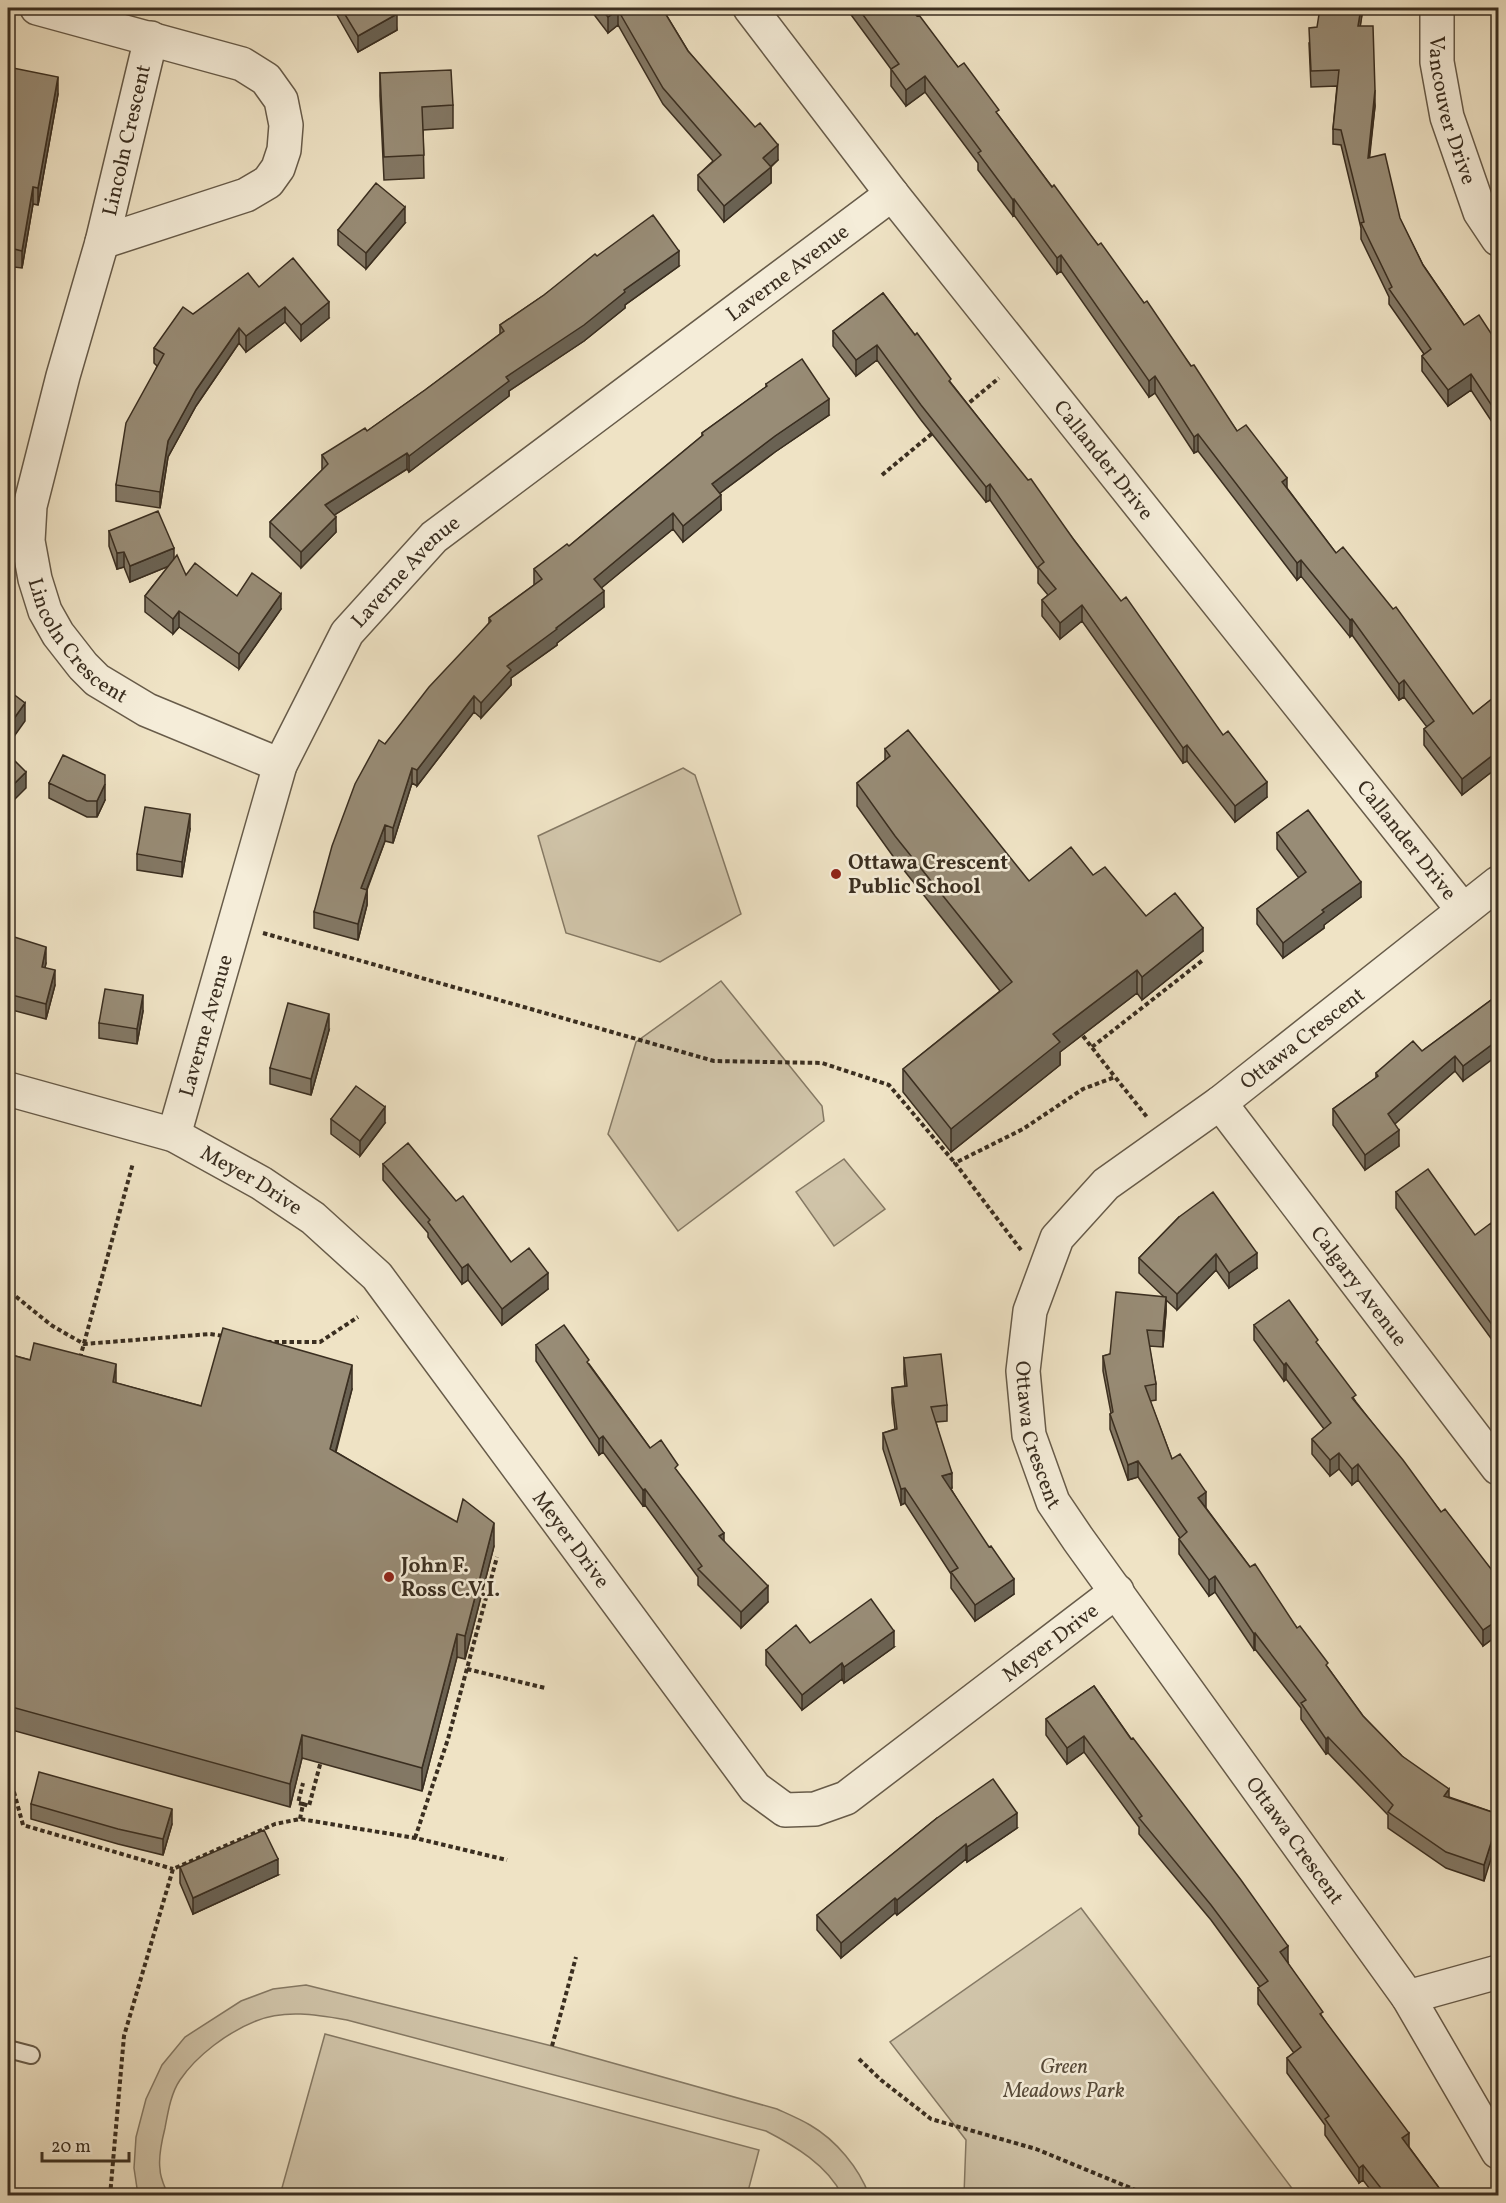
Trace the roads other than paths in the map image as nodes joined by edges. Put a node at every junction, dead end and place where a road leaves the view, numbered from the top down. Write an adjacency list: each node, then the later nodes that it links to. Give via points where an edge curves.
1 (37, 8): 4 (street, Lincoln Crescent)
2 (750, 8): 5 (street, Callander Drive)
3 (1437, 8): 6 (street, Vancouver Drive, via 1437,62 1446,117 1480,212)
4 (151, 38): 7 (street, Lincoln Crescent); 7 (street, Lincoln Crescent, via 242,64 266,79 281,100 286,125 284,150 268,182 246,195)
5 (892, 194): 8 (street, Laverne Avenue, via 434,537 347,633); 10 (street, Callander Drive)
6 (1498, 239)
7 (102, 242): 8 (street, Lincoln Crescent, via 30,506 28,541 45,611 62,640 97,680 147,710)
8 (280, 765): 13 (street, Laverne Avenue)
9 (1498, 883): 10 (street, Ottawa Crescent)
10 (1463, 910): 12 (street, Ottawa Crescent)
11 (8, 1089): 13 (street, Meyer Drive)
12 (1220, 1103): 14 (street, Calgary Avenue); 15 (street, Ottawa Crescent, via 1106,1184 1078,1214 1057,1238 1030,1311 1023,1371 1029,1435 1053,1502)
13 (174, 1135): 15 (street, Meyer Drive, via 261,1183 313,1218 377,1276 755,1788 785,1810 815,1809 846,1798)
14 (1498, 1468)
15 (1117, 1592): 17 (street, Ottawa Crescent)
16 (1498, 1972): 17 (street)
17 (1408, 1997): 20 (street, Ottawa Crescent)
18 (8, 2049): 19 (lane)
19 (31, 2055)
20 (1498, 2152)

